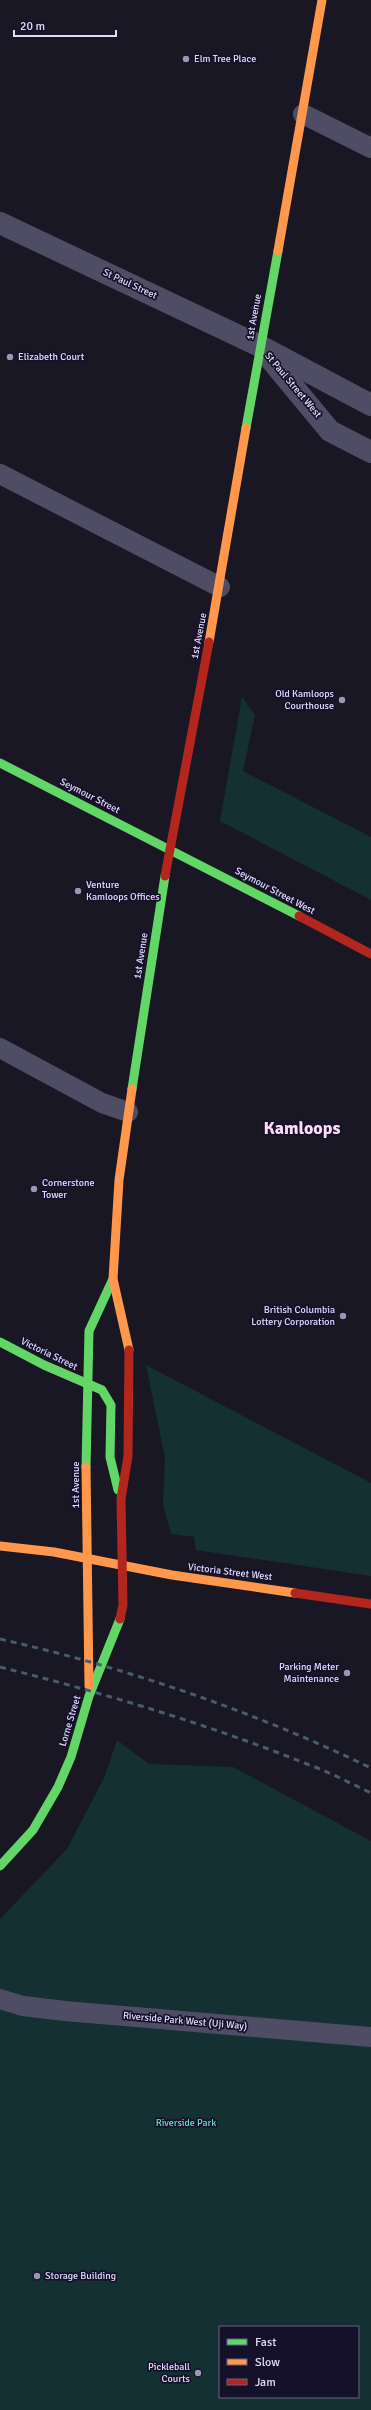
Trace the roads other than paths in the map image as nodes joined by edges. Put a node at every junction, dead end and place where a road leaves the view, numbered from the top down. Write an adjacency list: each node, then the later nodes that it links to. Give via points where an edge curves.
1 (322, 0): 2 (street, 1st Avenue)
2 (304, 114): 3 (lane); 5 (street, 1st Avenue)
3 (371, 148)
4 (0, 223): 5 (street, St Paul Street)
5 (260, 346): 6 (street, St Paul Street West); 7 (street, St Paul Street West, via 330,431); 9 (street, 1st Avenue)
6 (371, 406)
7 (371, 452)
8 (0, 474): 9 (lane)
9 (220, 587): 11 (street, 1st Avenue)
10 (0, 763): 11 (street, Seymour Street)
11 (169, 848): 12 (street, Seymour Street West); 14 (street, 1st Avenue)
12 (371, 954)
13 (0, 1048): 14 (lane, via 102,1103)
14 (128, 1112): 15 (street, 1st Avenue, via 119,1180)
15 (113, 1279): 17 (street, 1st Avenue, via 90,1331); 18 (street, 1st Avenue, via 129,1349 128,1456)
16 (0, 1342): 17 (street, Victoria Street)
17 (88, 1386): 18 (street, Victoria Street, via 102,1390 111,1405 110,1457); 20 (street, 1st Avenue)
18 (121, 1499): 21 (street, 1st Avenue)
19 (0, 1546): 20 (street, Victoria Street West)
20 (87, 1559): 21 (street, Victoria Street West); 23 (street, 1st Avenue)
21 (122, 1566): 22 (street, Victoria Street West); 23 (street, Lorne Street, via 120,1619)
22 (371, 1604)
23 (89, 1696): 24 (street, Lorne Street, via 71,1757 56,1791 27,1836)
24 (0, 1866)
25 (0, 1999): 26 (lane, Riverside Park West (Uji Way), via 23,2006 65,2011)
26 (371, 2037)

